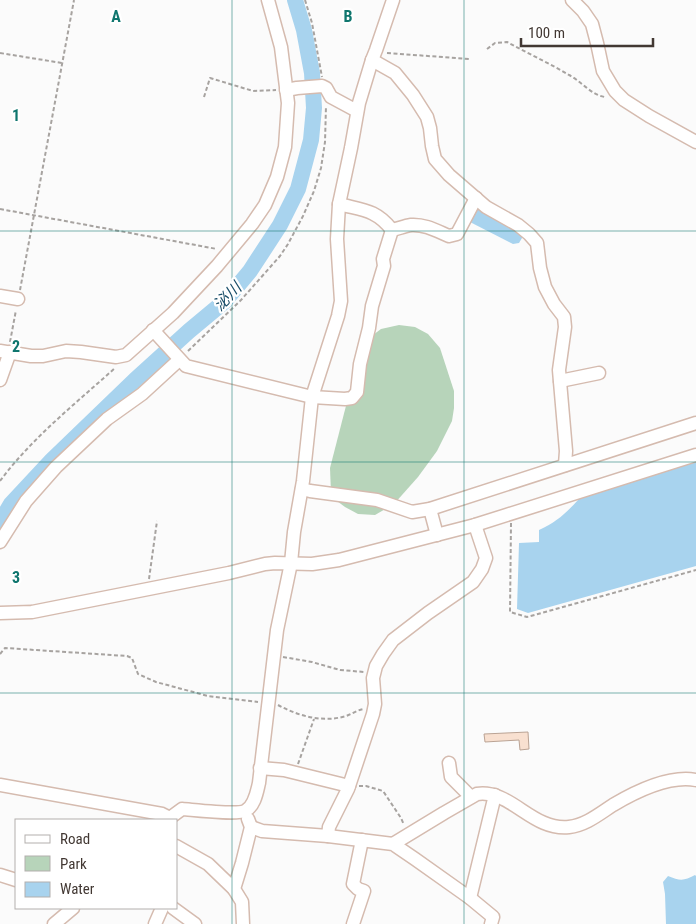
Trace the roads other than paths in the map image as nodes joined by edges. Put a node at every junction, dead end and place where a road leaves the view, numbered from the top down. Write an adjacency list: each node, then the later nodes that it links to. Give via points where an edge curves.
1 (268, 0): 5 (street)
2 (393, 0): 4 (street)
3 (572, 0): 7 (street, via 592,24 603,71 615,91 649,116)
4 (374, 55): 6 (street); 8 (street, via 396,73 427,117 435,159)
5 (292, 89): 6 (street, via 324,87 331,97); 13 (street, via 285,148 265,205 230,251)
6 (357, 111): 9 (street)
7 (696, 142)
8 (476, 198): 10 (street, via 457,234 449,236 418,225); 18 (street, via 518,225 537,243 546,287 564,317)
9 (339, 204): 10 (street, via 368,211); 19 (street, via 337,240 341,301)
10 (392, 230): 19 (street, via 372,306 357,392 352,398 345,399)
11 (0, 296): 12 (street)
12 (18, 299)
13 (155, 333): 14 (street, via 121,356 66,351 31,356); 15 (street)
14 (5, 351): 17 (street)
15 (178, 358): 19 (street, via 186,366); 27 (street, via 142,394 100,425 56,467 26,501)
16 (599, 373): 18 (street)
17 (0, 380)
18 (560, 381): 22 (street)
19 (312, 396): 23 (street)
20 (696, 423): 22 (street)
21 (696, 456): 25 (street)
22 (565, 465): 24 (street)
23 (302, 489): 24 (street, via 377,500 412,512); 28 (street)
24 (430, 509): 26 (street)
25 (475, 525): 26 (street); 34 (street, via 486,558 473,582 393,640 376,666 373,678 375,704)
26 (436, 535): 28 (street, via 326,563)
27 (0, 542)
28 (291, 563): 29 (street, via 265,564 32,612); 31 (street, via 277,630)
29 (0, 612)
30 (449, 763): 36 (street, via 451,777)
31 (260, 768): 34 (street, via 284,770); 37 (street, via 256,796)
32 (696, 780): 35 (street, via 675,779 654,786 588,821 569,827 539,821)
33 (0, 785): 38 (street, via 162,814)
34 (349, 786): 40 (street, via 329,827)
35 (495, 795): 36 (street); 47 (street)
36 (472, 797): 42 (street)
37 (245, 811): 38 (street, via 182,809); 39 (street)
38 (168, 819)
39 (251, 827): 40 (street, via 262,831); 46 (street)
40 (328, 836): 41 (street)
41 (362, 840): 42 (street); 55 (street, via 353,884 364,891)
42 (393, 844): 47 (street)
43 (178, 847): 46 (street, via 208,864)
44 (0, 875): 45 (street)
45 (15, 880)
46 (234, 889): 54 (street, via 242,902)
47 (470, 898): 56 (street, via 492,917)
48 (72, 909): 51 (street)
49 (162, 909): 52 (street)
50 (174, 909): 53 (street)
51 (54, 924)
52 (155, 924)
53 (195, 924)
54 (244, 924)
55 (353, 924)
56 (491, 924)

